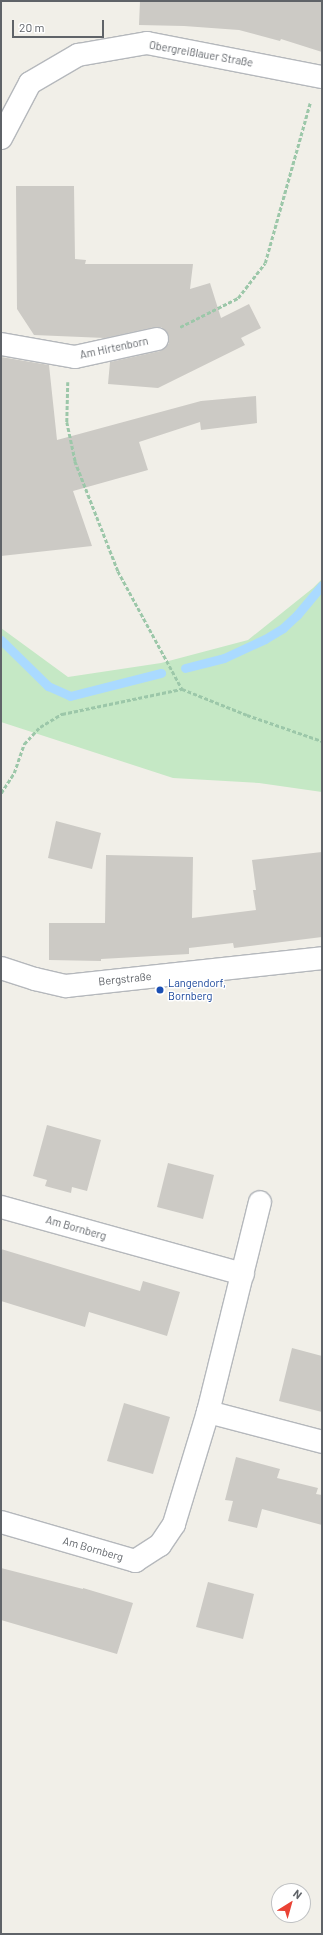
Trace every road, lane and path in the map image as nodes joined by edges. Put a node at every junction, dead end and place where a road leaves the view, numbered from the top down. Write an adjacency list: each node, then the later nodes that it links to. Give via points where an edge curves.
1 (320, 77): 2 (street, Obergreißlauer Straße, via 148,43 78,55 30,83); 3 (path, via 265,263 238,298)
2 (1, 138)
3 (157, 339): 5 (street, Am Hirtenborn)
4 (1, 344): 5 (street, Am Hirtenborn)
5 (75, 357): 6 (path, via 68,385 68,422 75,461 118,571)
6 (182, 689): 7 (path); 8 (path, via 62,714 40,727 24,744 14,773)
7 (322, 741)
8 (1, 793)
9 (322, 958): 10 (street, Bergstraße, via 66,986)
10 (1, 968)
11 (260, 1202): 13 (street, Am Bornberg)
12 (1, 1207): 13 (street, Am Bornberg)
13 (243, 1274): 14 (street, Am Bornberg)
14 (208, 1412): 15 (street); 16 (street, Am Bornberg, via 174,1524 160,1545 135,1561)
15 (322, 1442)
16 (1, 1522)

